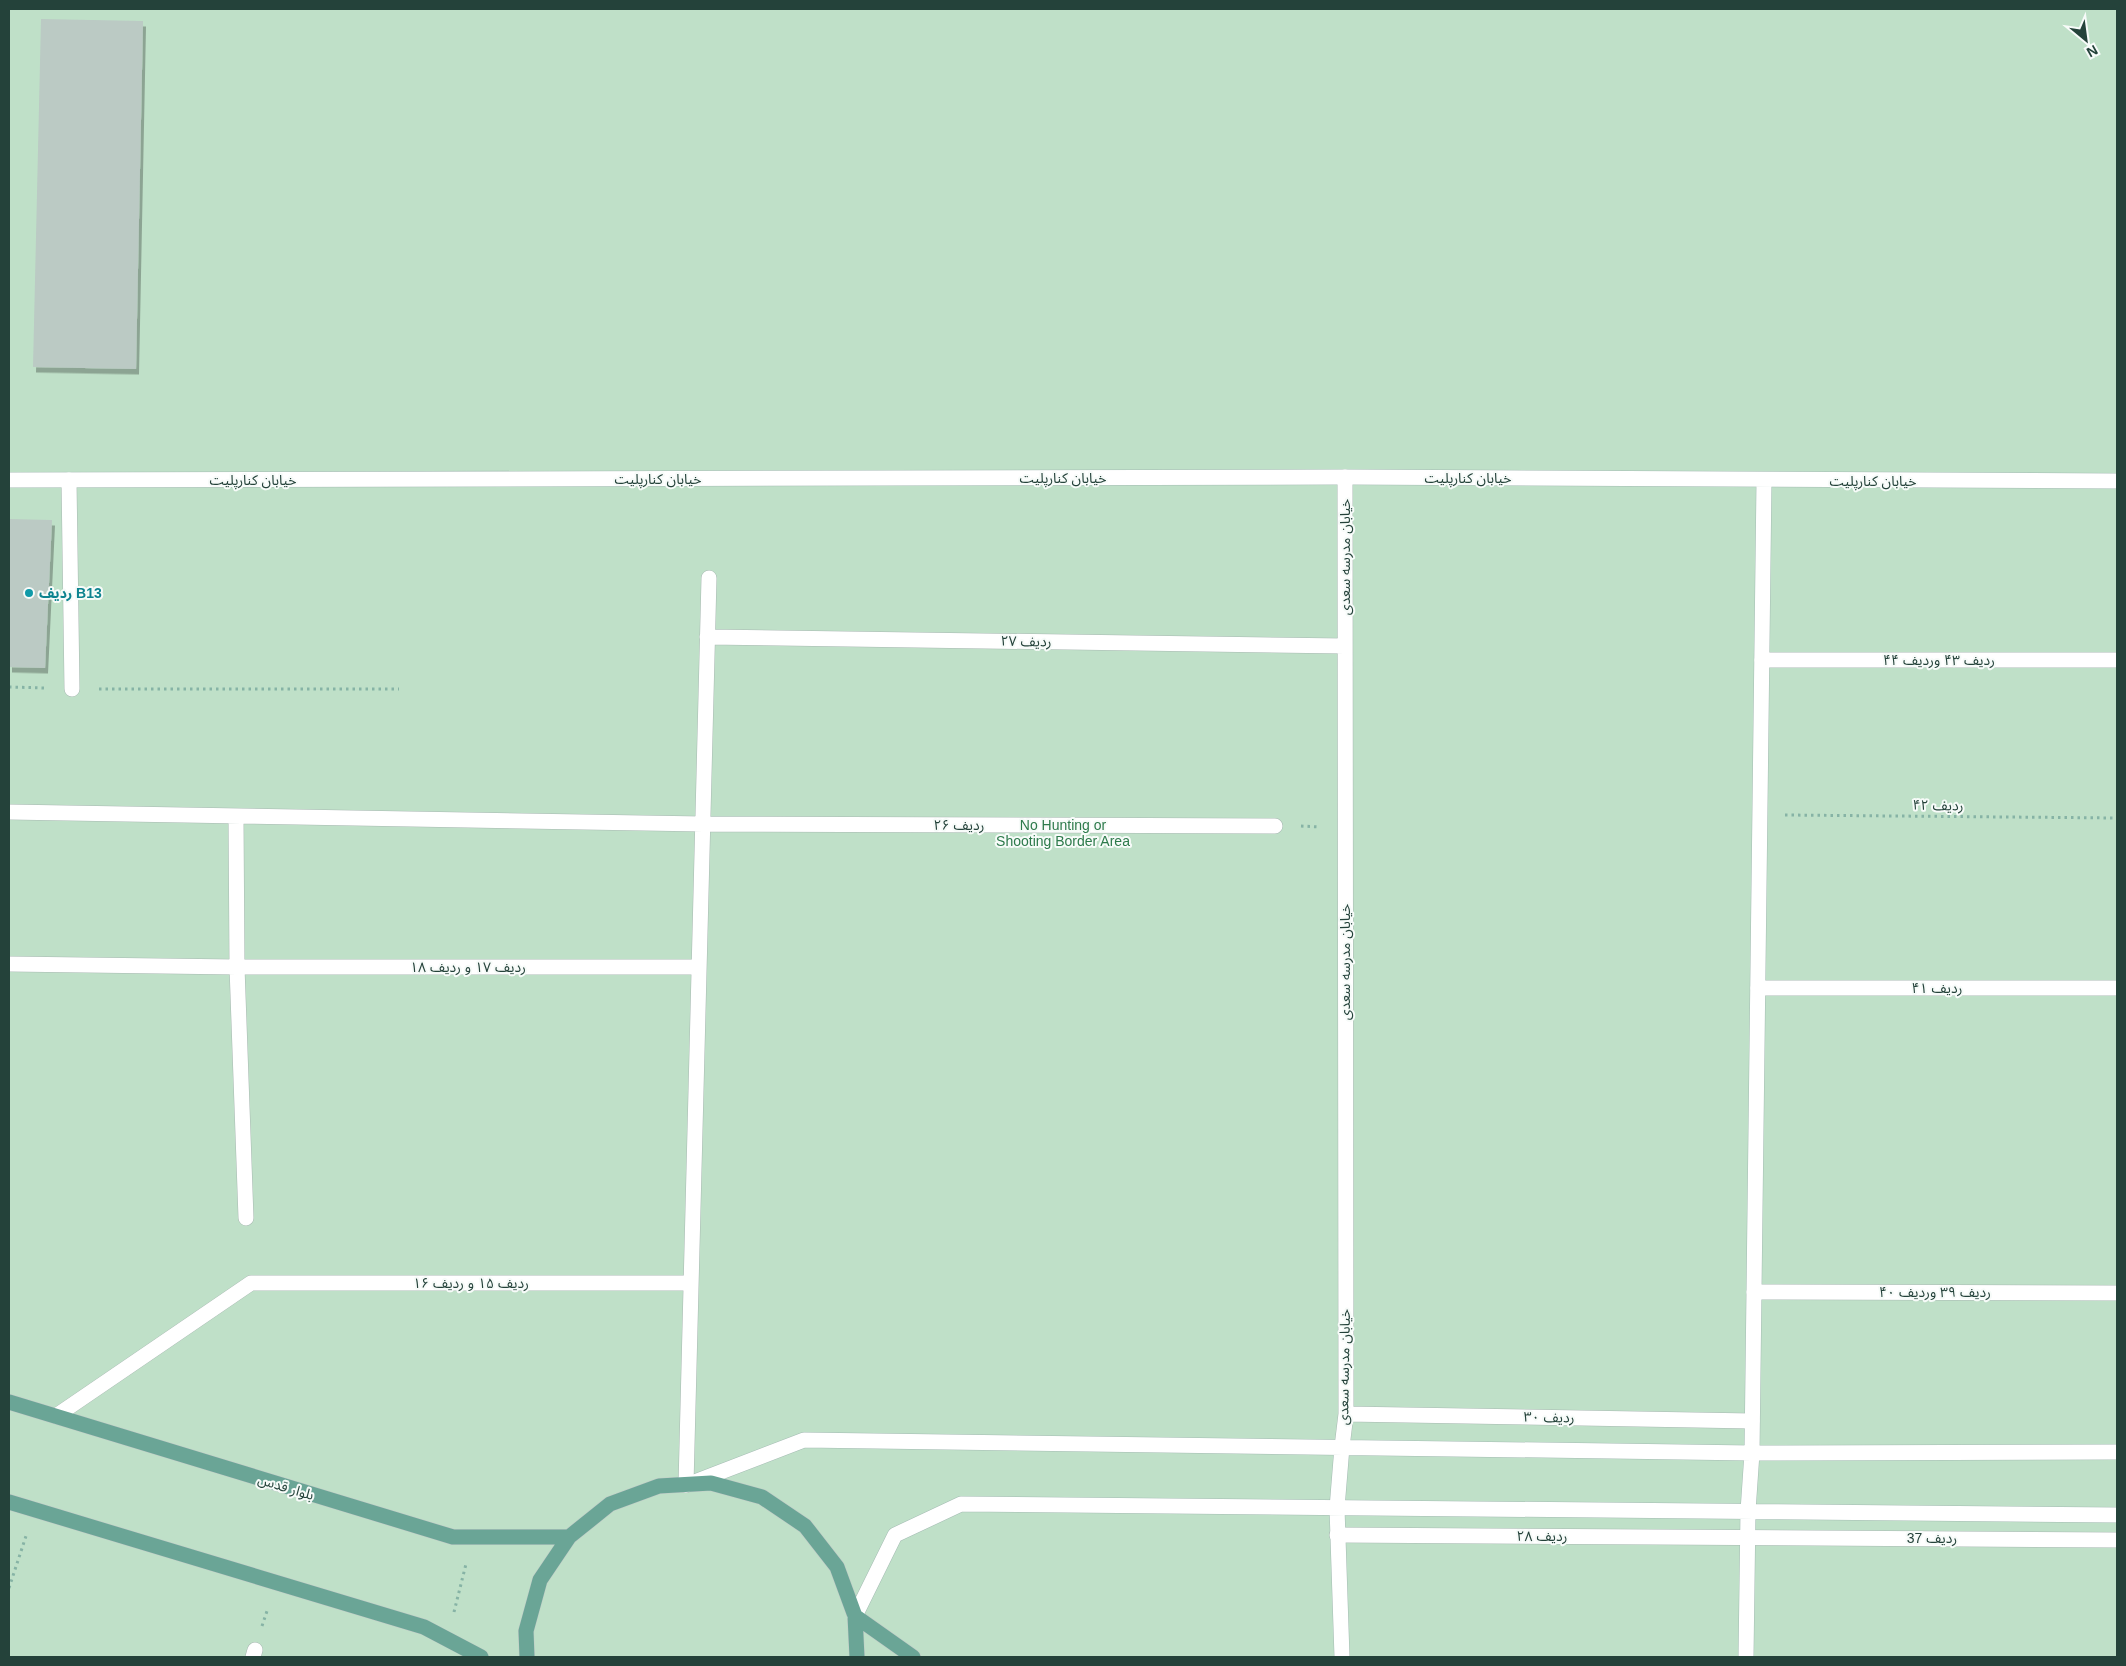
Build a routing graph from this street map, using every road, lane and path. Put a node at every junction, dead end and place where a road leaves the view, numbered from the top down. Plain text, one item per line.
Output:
1 (1345, 477) junction
2 (9, 480) edge
3 (70, 480) junction
4 (1764, 480) junction
5 (2117, 481) edge
6 (709, 578) dead end
7 (707, 637) junction
8 (1345, 646) junction
9 (1762, 660) junction
10 (2117, 660) edge
11 (9, 687) edge
12 (72, 689) junction
13 (399, 689) dead end
14 (9, 812) edge
15 (1759, 814) junction
16 (236, 816) junction
17 (2117, 818) edge
18 (703, 824) junction
19 (1275, 826) joint
20 (1345, 827) junction
21 (9, 964) edge
22 (237, 967) junction
23 (699, 968) junction
24 (1758, 988) junction
25 (2117, 988) edge
26 (246, 1218) dead end
27 (691, 1283) junction
28 (1754, 1292) junction
29 (2117, 1293) edge
30 (9, 1402) edge
31 (1346, 1414) junction
32 (56, 1416) junction
33 (1752, 1421) junction
34 (1342, 1447) junction
35 (2117, 1452) edge
36 (1752, 1453) junction
37 (686, 1485) junction
38 (9, 1502) edge
39 (1337, 1508) junction
40 (35, 1510) junction
41 (1748, 1511) junction
42 (2117, 1515) edge
43 (1337, 1535) junction
44 (472, 1537) junction
45 (569, 1537) junction
46 (1748, 1537) junction
47 (2117, 1540) edge
48 (276, 1582) junction
49 (9, 1588) edge
50 (855, 1616) junction
51 (448, 1639) junction
52 (254, 1654) edge
53 (481, 1657) edge
54 (527, 1657) edge
55 (857, 1657) edge
56 (913, 1657) edge
57 (1342, 1657) edge
58 (1746, 1657) edge

1 - 3 street, خیابان کنارپلیت
1 - 4 street, خیابان کنارپلیت
1 - 8 street, خیابان مدرسه سعدی
2 - 3 street, خیابان کنارپلیت
3 - 12 street
4 - 5 street, خیابان کنارپلیت
4 - 9 street
6 - 7 street
7 - 8 street, ردیف ۲۷
7 - 18 street
8 - 20 street, خیابان مدرسه سعدی
9 - 10 street, ردیف ۴۳ وردیف ۴۴
9 - 15 street
11 - 12 path
12 - 13 path
14 - 16 street, ردیف ۲۶
15 - 17 path, ردیف ۴۲
15 - 24 street
16 - 18 street, ردیف ۲۶
16 - 22 street
18 - 19 street, ردیف ۲۶
18 - 23 street
19 - 20 path
20 - 31 street, خیابان مدرسه سعدی
21 - 22 street, ردیف ۱۷ و ردیف ۱۸
22 - 23 street, ردیف ۱۷ و ردیف ۱۸
22 - 26 street
23 - 27 street
24 - 25 street, ردیف ۴۱
24 - 28 street
27 - 32 street, ردیف ۱۵ و ردیف ۱۶
27 - 37 street
28 - 29 street, ردیف ۳۹ وردیف ۴۰
28 - 33 street
30 - 32 main road, بلوار قدس
31 - 33 street, ردیف ۳۰
31 - 34 street, خیابان مدرسه سعدی
32 - 44 main road, بلوار قدس
33 - 36 street
34 - 36 street
34 - 37 street
34 - 39 street, خیابان مدرسه سعدی
35 - 36 street
36 - 41 street
37 - 45 main road
37 - 50 main road
38 - 40 main road
39 - 41 street
39 - 43 street, خیابان مدرسه سعدی
39 - 50 street
40 - 48 main road
40 - 49 path
41 - 42 street
41 - 46 street
43 - 46 street, ردیف ۲۸
43 - 57 street, خیابان مدرسه سعدی
44 - 45 main road, بلوار قدس
44 - 51 path
45 - 54 main road
46 - 47 street, ردیف 37
46 - 58 street
48 - 51 main road
48 - 52 path
50 - 55 main road
50 - 56 main road
51 - 53 main road

